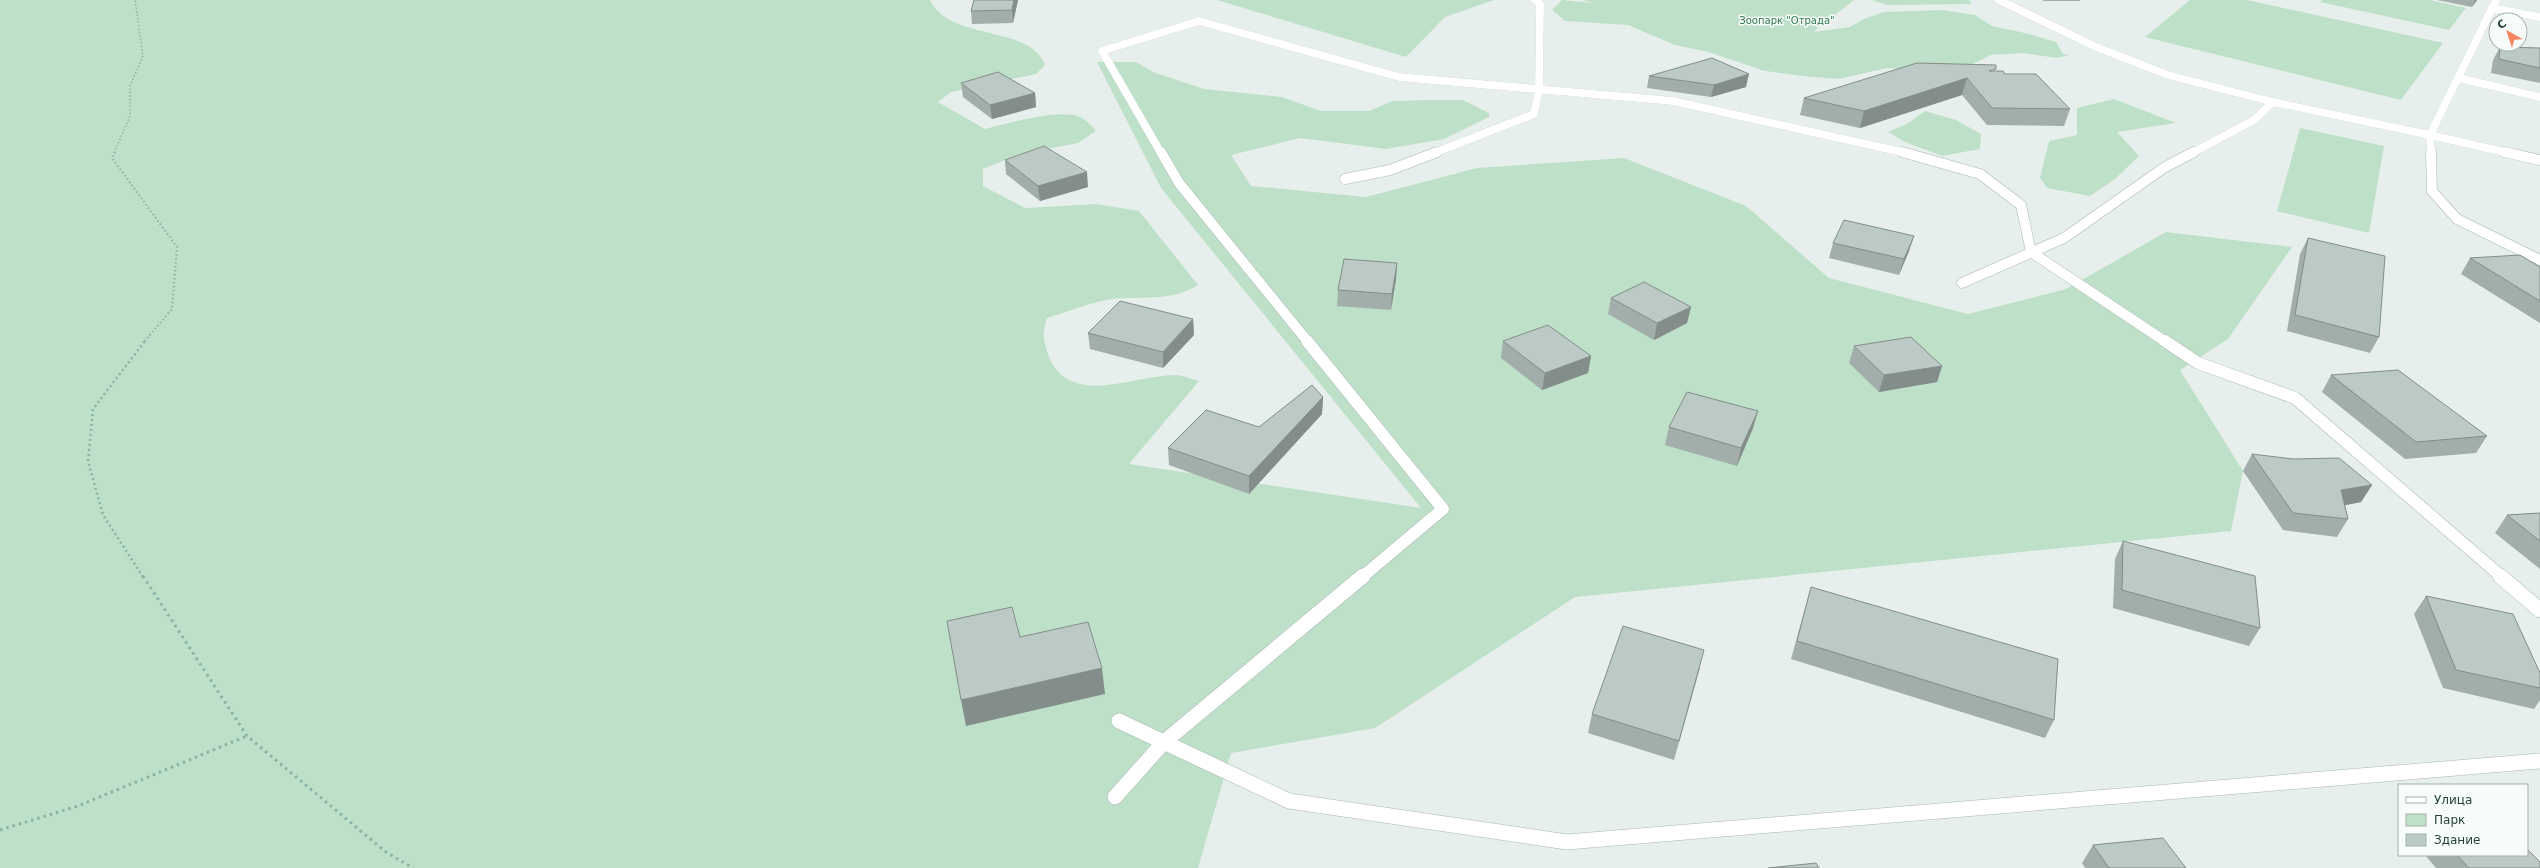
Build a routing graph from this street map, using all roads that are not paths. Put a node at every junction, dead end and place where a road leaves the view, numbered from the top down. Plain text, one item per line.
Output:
1 (1535, 0) edge
2 (1999, 0) edge
3 (2496, 0) edge
4 (2492, 8) junction
5 (2540, 17) edge
6 (2459, 78) junction
7 (1539, 91) junction
8 (2540, 97) edge
9 (2273, 102) junction
10 (2430, 135) junction
11 (2540, 160) edge
12 (1344, 179) dead end
13 (2031, 252) junction
14 (2540, 260) edge
15 (1962, 282) dead end
16 (2540, 610) edge
17 (1119, 721) dead end
18 (1164, 742) junction
19 (2540, 761) edge
20 (1115, 797) dead end

1 - 7 street
2 - 9 street
3 - 4 street
4 - 5 street
4 - 6 street
6 - 8 street
6 - 10 street
7 - 12 street
7 - 13 street
7 - 18 street
9 - 10 street
9 - 13 street
10 - 11 street
10 - 14 street
13 - 15 street
13 - 16 street
17 - 18 street
18 - 19 street
18 - 20 street

